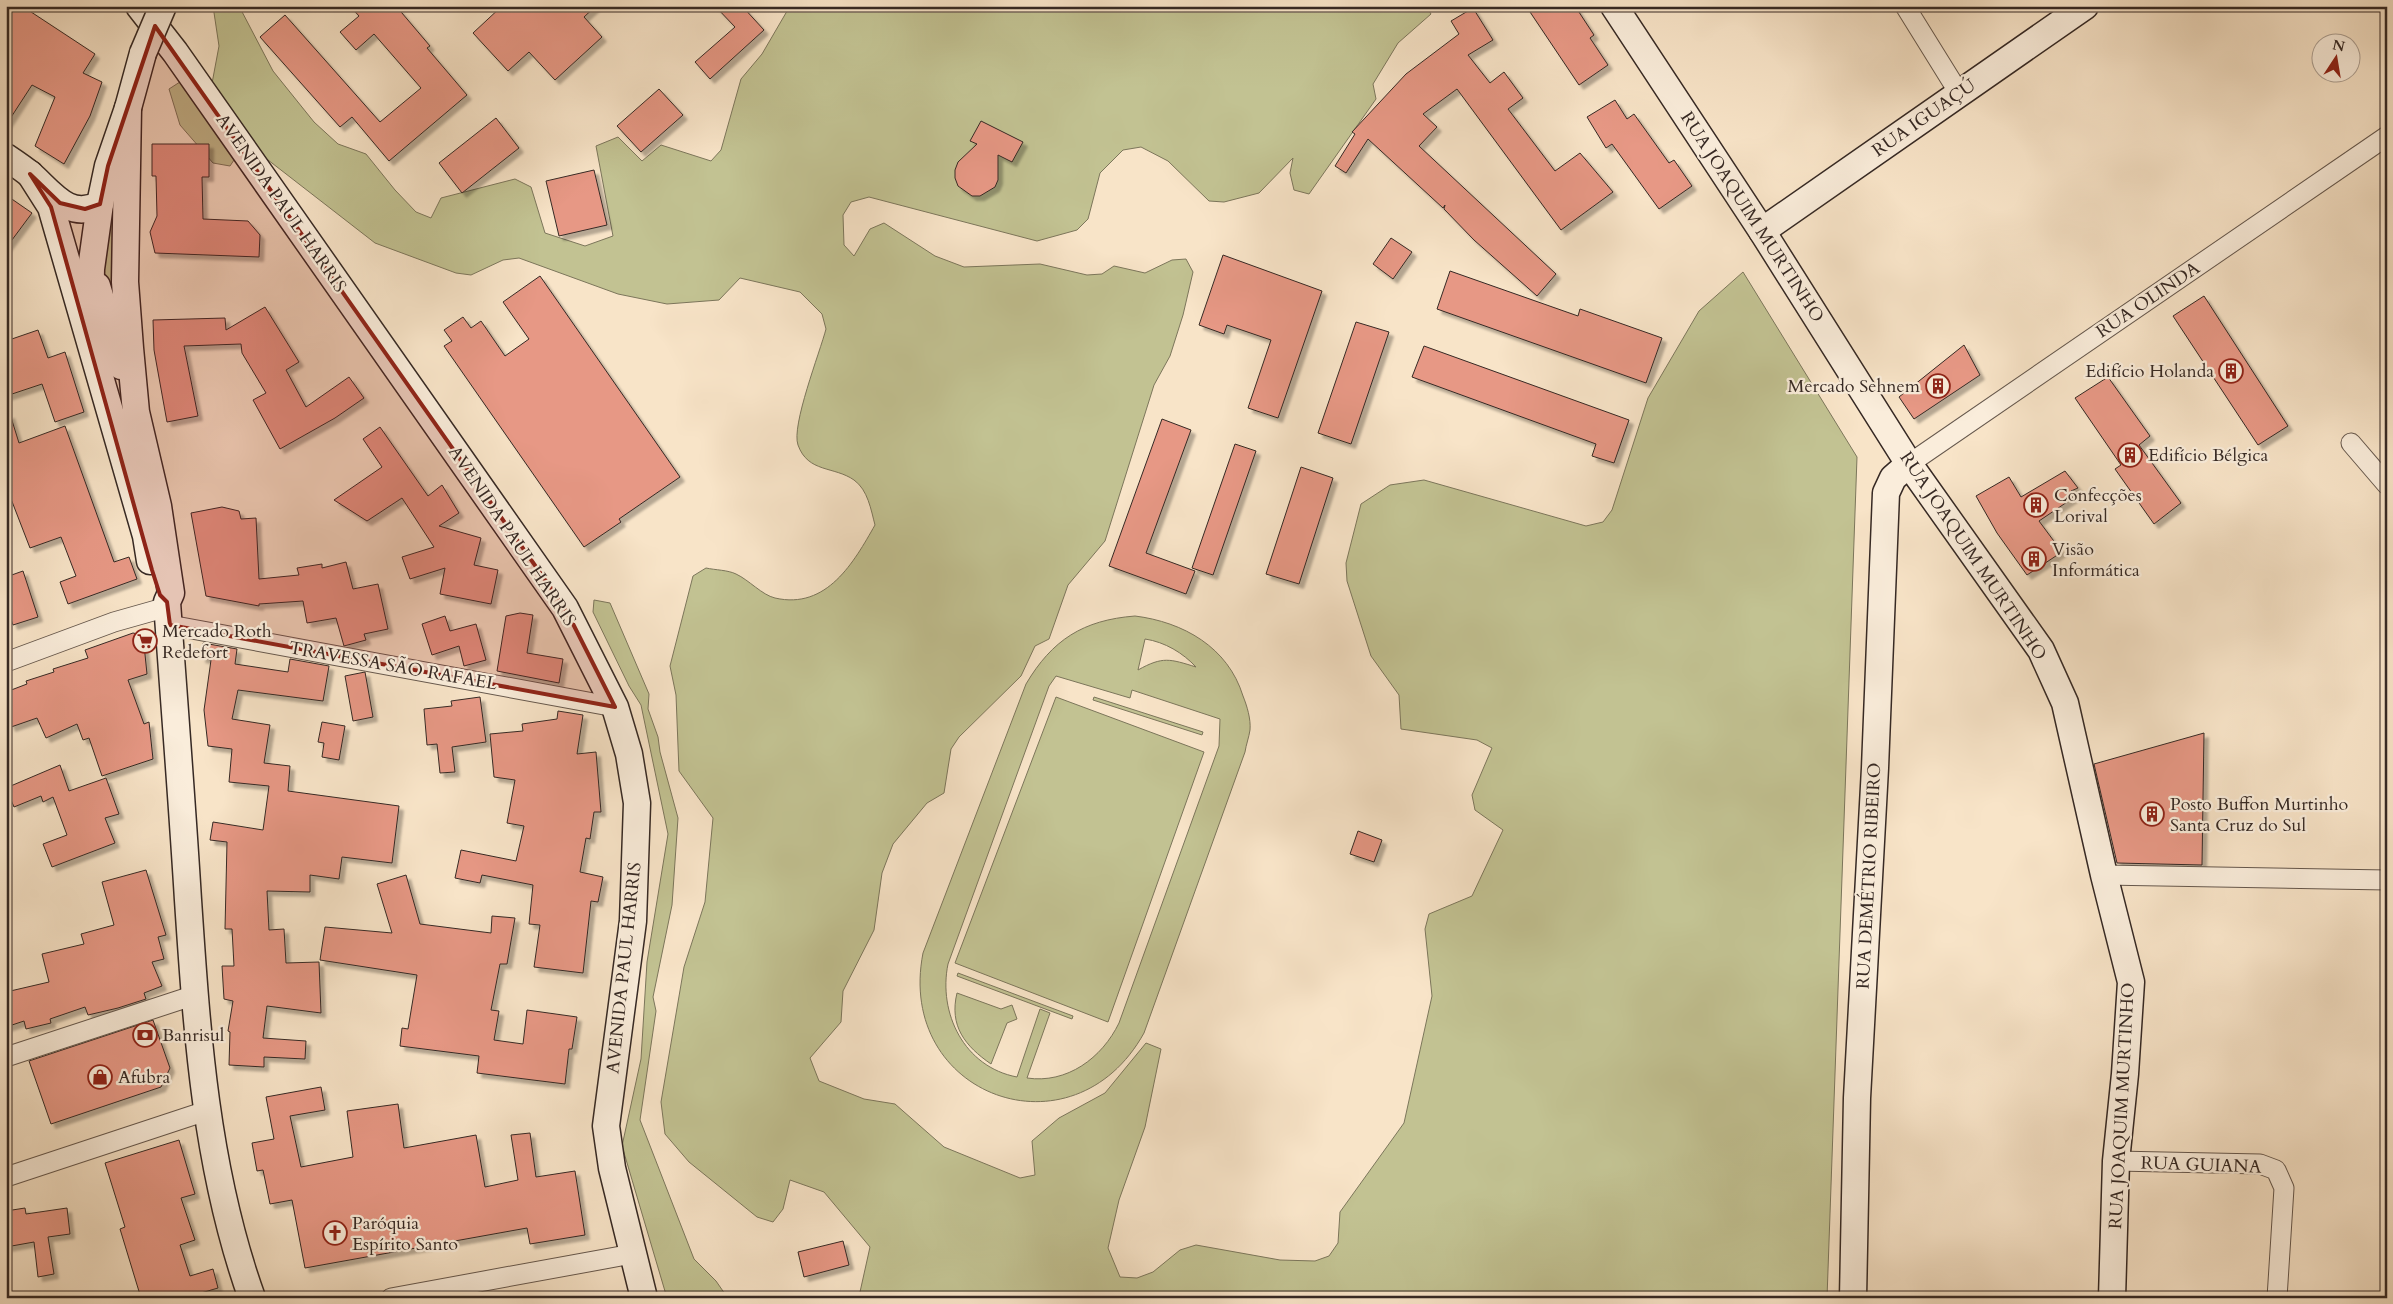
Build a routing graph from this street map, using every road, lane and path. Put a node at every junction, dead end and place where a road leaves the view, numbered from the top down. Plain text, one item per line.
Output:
1 (139, 6) edge
2 (163, 6) edge
3 (1614, 6) edge
4 (1905, 6) edge
5 (2085, 6) edge
6 (1959, 93) junction
7 (128, 108) junction
8 (2387, 136) edge
9 (6, 157) edge
10 (30, 174) junction
11 (60, 203) junction
12 (100, 204) junction
13 (1762, 231) junction
14 (92, 269) junction
15 (89, 336) junction
16 (136, 412) junction
17 (2351, 443) dead end
18 (136, 462) junction
19 (1909, 464) junction
20 (2387, 485) edge
21 (168, 611) junction
22 (6, 662) edge
23 (616, 707) junction
24 (2104, 875) junction
25 (2387, 880) edge
26 (194, 995) junction
27 (6, 1057) edge
28 (206, 1111) junction
29 (2116, 1161) junction
30 (6, 1177) edge
31 (632, 1254) junction
32 (252, 1298) edge
33 (391, 1298) edge
34 (644, 1298) edge
35 (1853, 1298) edge
36 (2112, 1298) edge
37 (2277, 1298) edge

1 - 23 main road, AVENIDA PAUL HARRIS
2 - 7 main road, bridge
3 - 13 main road, RUA JOAQUIM MURTINHO
4 - 6 street
5 - 6 main road, RUA IGUAÇÚ
6 - 13 main road, RUA IGUAÇÚ
7 - 12 main road
7 - 16 main road
8 - 19 street, RUA OLINDA
9 - 10 main road
10 - 11 main road
10 - 15 main road
11 - 12 main road
11 - 14 main road
12 - 14 main road
13 - 19 main road, RUA JOAQUIM MURTINHO
14 - 15 main road
14 - 16 main road
15 - 18 main road
16 - 18 main road
17 - 20 street
18 - 21 main road
19 - 24 main road, RUA JOAQUIM MURTINHO
19 - 35 main road, RUA DEMÉTRIO RIBEIRO
21 - 22 street
21 - 23 street, TRAVESSA SÃO RAFAEL
21 - 26 main road
23 - 31 main road, AVENIDA PAUL HARRIS
24 - 25 street
24 - 29 main road, RUA JOAQUIM MURTINHO
26 - 27 street
26 - 28 main road
28 - 30 street
28 - 32 main road
29 - 36 main road, RUA JOAQUIM MURTINHO
29 - 37 street, RUA GUIANA
31 - 33 street
31 - 34 main road, AVENIDA PAUL HARRIS

